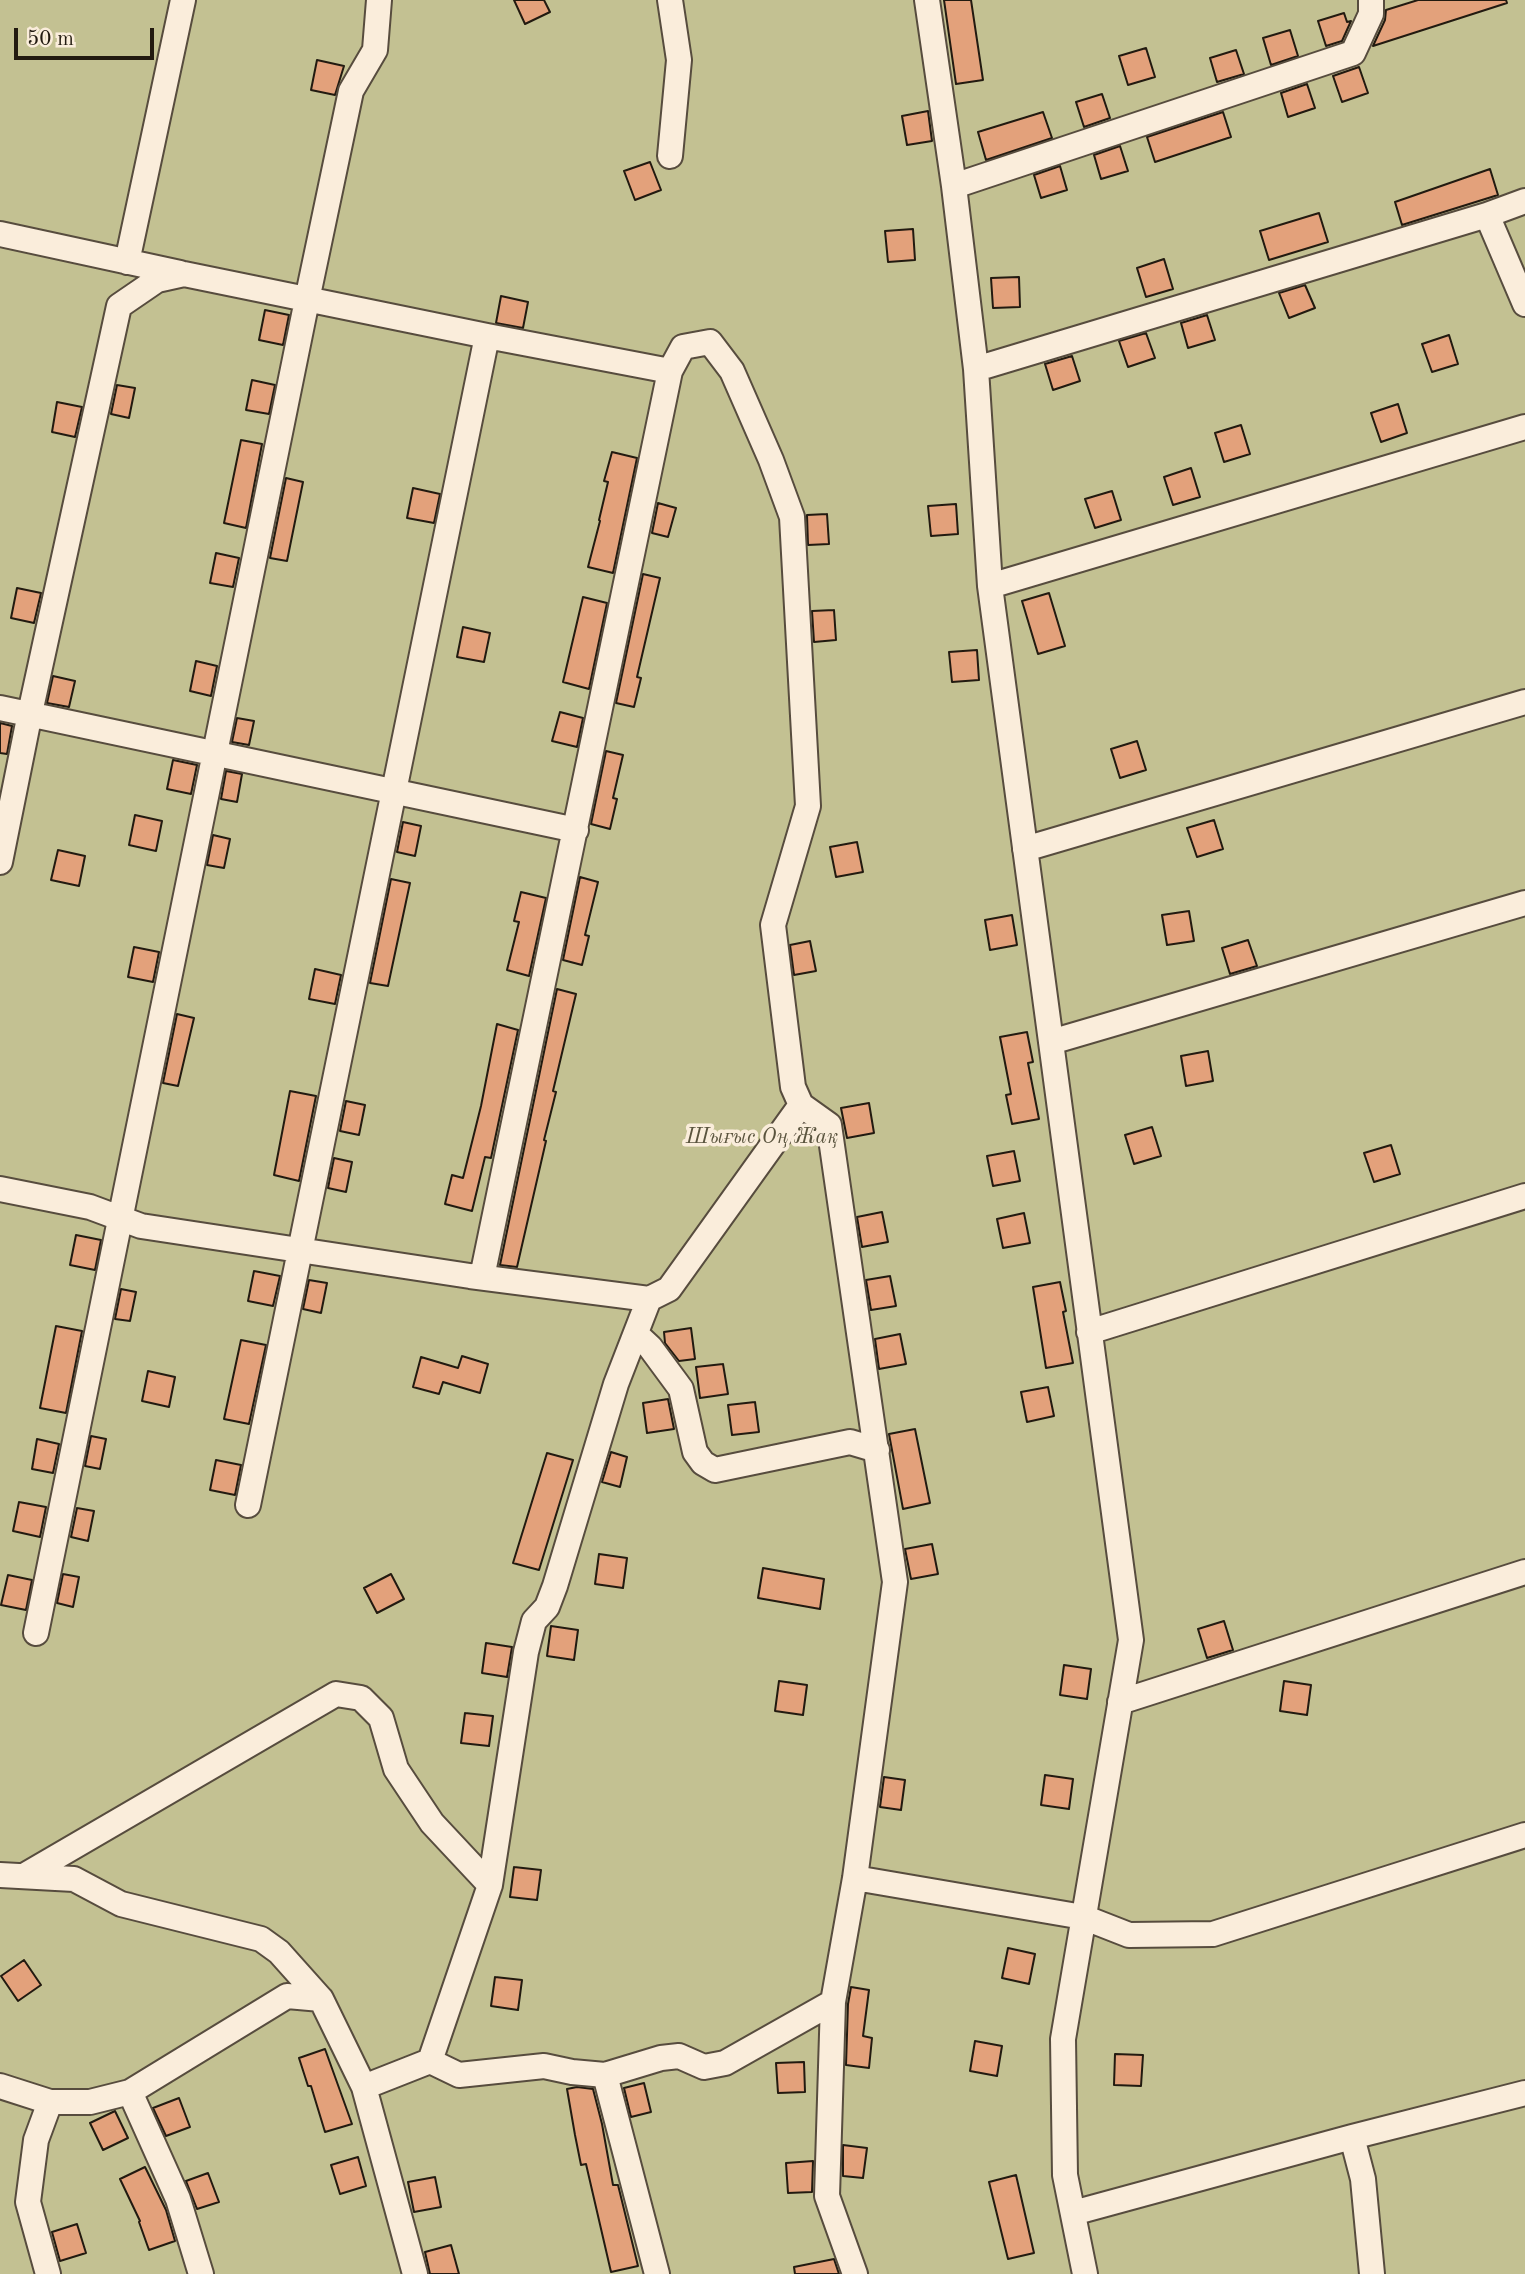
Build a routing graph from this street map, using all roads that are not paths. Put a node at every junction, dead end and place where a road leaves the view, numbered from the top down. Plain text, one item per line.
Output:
1 (183, 0) edge
2 (379, 0) edge
3 (670, 0) edge
4 (927, 0) edge
5 (1371, 0) edge
6 (670, 156) dead end
7 (954, 186) junction
8 (1525, 201) edge
9 (1487, 215) junction
10 (0, 234) edge
11 (127, 262) junction
12 (184, 274) junction
13 (307, 300) junction
14 (1525, 304) edge
15 (487, 337) junction
16 (976, 369) junction
17 (670, 371) junction
18 (1525, 427) edge
19 (990, 586) junction
20 (1525, 702) edge
21 (0, 708) edge
22 (30, 713) junction
23 (214, 754) junction
24 (396, 793) junction
25 (576, 830) junction
26 (1025, 849) junction
27 (0, 862) edge
28 (1525, 903) edge
29 (1051, 1042) junction
30 (801, 1105) junction
31 (0, 1189) edge
32 (1525, 1196) edge
33 (120, 1218) junction
34 (302, 1249) junction
35 (482, 1277) junction
36 (649, 1299) junction
37 (1089, 1332) junction
38 (636, 1334) junction
39 (877, 1450) junction
40 (248, 1505) dead end
41 (1525, 1572) edge
42 (36, 1633) dead end
43 (1120, 1702) junction
44 (1525, 1835) edge
45 (27, 1874) junction
46 (0, 1875) edge
47 (855, 1878) junction
48 (490, 1885) junction
49 (1083, 1917) junction
50 (321, 1999) junction
51 (832, 2002) junction
52 (430, 2061) junction
53 (605, 2075) junction
54 (0, 2086) edge
55 (364, 2087) junction
56 (130, 2092) junction
57 (1525, 2093) edge
58 (50, 2102) junction
59 (1352, 2137) junction
60 (1073, 2213) junction
61 (48, 2274) edge
62 (201, 2274) edge
63 (415, 2274) edge
64 (657, 2274) edge
65 (855, 2274) edge
66 (1085, 2274) edge
67 (1372, 2274) edge

1 - 11 street
2 - 13 street
3 - 6 street
4 - 7 street
5 - 7 street
7 - 16 street
8 - 9 street
9 - 14 street
9 - 16 street
10 - 11 street
11 - 12 street
12 - 13 street
12 - 22 street
13 - 15 street
13 - 23 street
15 - 17 street
15 - 24 street
16 - 19 street
17 - 25 street
17 - 30 street
18 - 19 street
19 - 26 street
20 - 26 street
21 - 22 street
22 - 23 street
22 - 27 street
23 - 24 street
23 - 33 street
24 - 25 street
24 - 34 street
25 - 35 street
26 - 29 street
28 - 29 street
29 - 37 street
30 - 36 street
30 - 39 street
31 - 33 street
32 - 37 street
33 - 34 street
33 - 42 street
34 - 35 street
34 - 40 street
35 - 36 street
36 - 38 street
37 - 43 street
38 - 39 street
38 - 48 street
39 - 47 street
41 - 43 street
43 - 49 street
44 - 49 street
45 - 46 street
45 - 48 street
45 - 50 street
47 - 49 street
47 - 51 street
48 - 52 street
49 - 60 street
50 - 55 street
50 - 56 street
51 - 53 street
51 - 65 street
52 - 53 street
52 - 55 street
53 - 64 street
54 - 58 street
55 - 63 street
56 - 58 street
56 - 62 street
57 - 59 street
58 - 61 street
59 - 60 street
59 - 67 street
60 - 66 street

